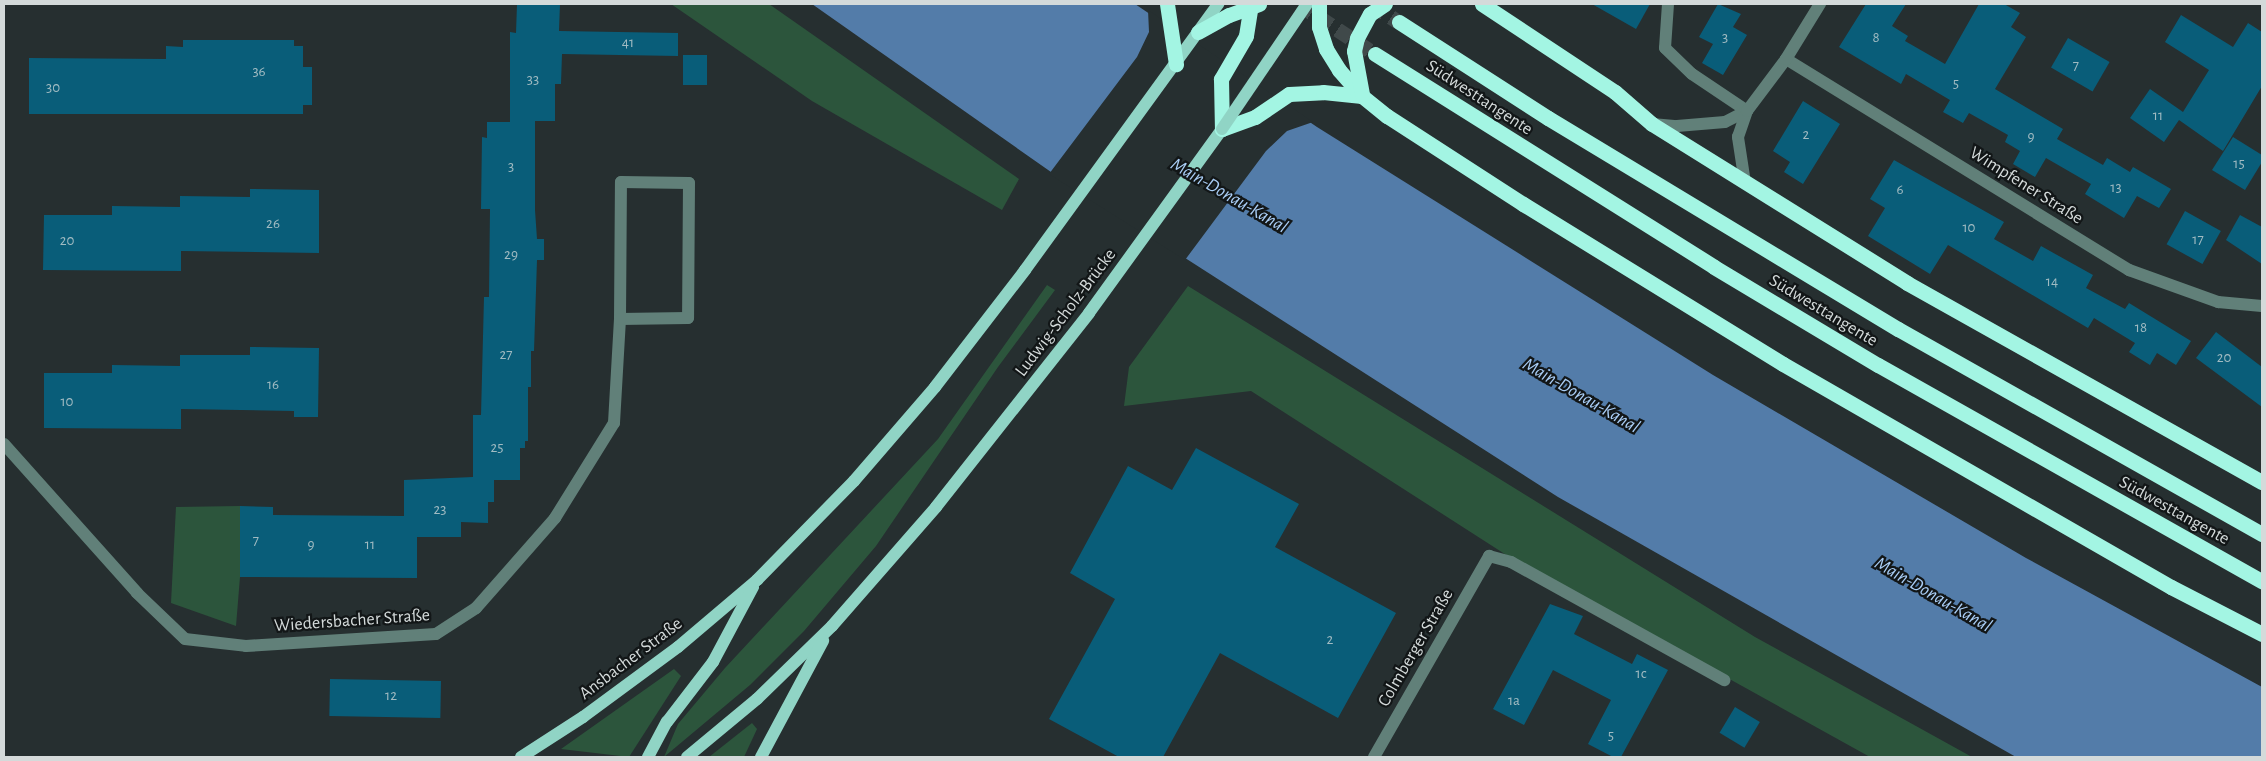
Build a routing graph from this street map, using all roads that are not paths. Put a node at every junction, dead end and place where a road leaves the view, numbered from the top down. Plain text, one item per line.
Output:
1 (1167, 4) edge
2 (1218, 4) edge
3 (1307, 4) edge
4 (1319, 4) edge
5 (1385, 4) edge
6 (1470, 4) edge
7 (1668, 4) edge
8 (1820, 4) edge
9 (1254, 5) edge
10 (1486, 6) edge
11 (1399, 22) tunnel mouth
12 (1198, 32) junction
13 (1375, 54) tunnel mouth
14 (1786, 59) junction
15 (1176, 64) junction
16 (1362, 96) junction
17 (1747, 111) junction
18 (1652, 124) junction
19 (1222, 129) junction
20 (1745, 183) junction
21 (2262, 306) edge
22 (620, 319) junction
23 (4, 444) edge
24 (2262, 482) edge
25 (2262, 534) edge
26 (757, 580) junction
27 (2262, 581) edge
28 (832, 626) junction
29 (2262, 634) edge
30 (1724, 680) dead end
31 (521, 757) edge
32 (648, 757) edge
33 (687, 757) edge
34 (761, 757) edge
35 (1374, 757) edge

1 - 15 highway
2 - 12 main road
3 - 19 main road, Ludwig-Scholz-Brücke, bridge
4 - 16 highway, bridge
5 - 16 highway, bridge
6 - 10 highway
7 - 17 street
8 - 14 street
9 - 12 highway
9 - 19 highway
10 - 18 highway
11 - 25 highway, Südwesttangente
12 - 15 main road
13 - 27 highway, Südwesttangente
14 - 17 street
14 - 21 street, Wimpfener Straße
15 - 26 main road
16 - 19 highway
16 - 29 highway
17 - 18 street
17 - 20 street
18 - 20 highway
19 - 28 main road, Ludwig-Scholz-Brücke
20 - 24 highway
22 - 22 street, Wiedersbacher Straße
22 - 23 street, Wiedersbacher Straße
26 - 31 main road, Ansbacher Straße
26 - 32 main road
28 - 33 main road
28 - 34 main road
30 - 35 street, Colmberger Straße

